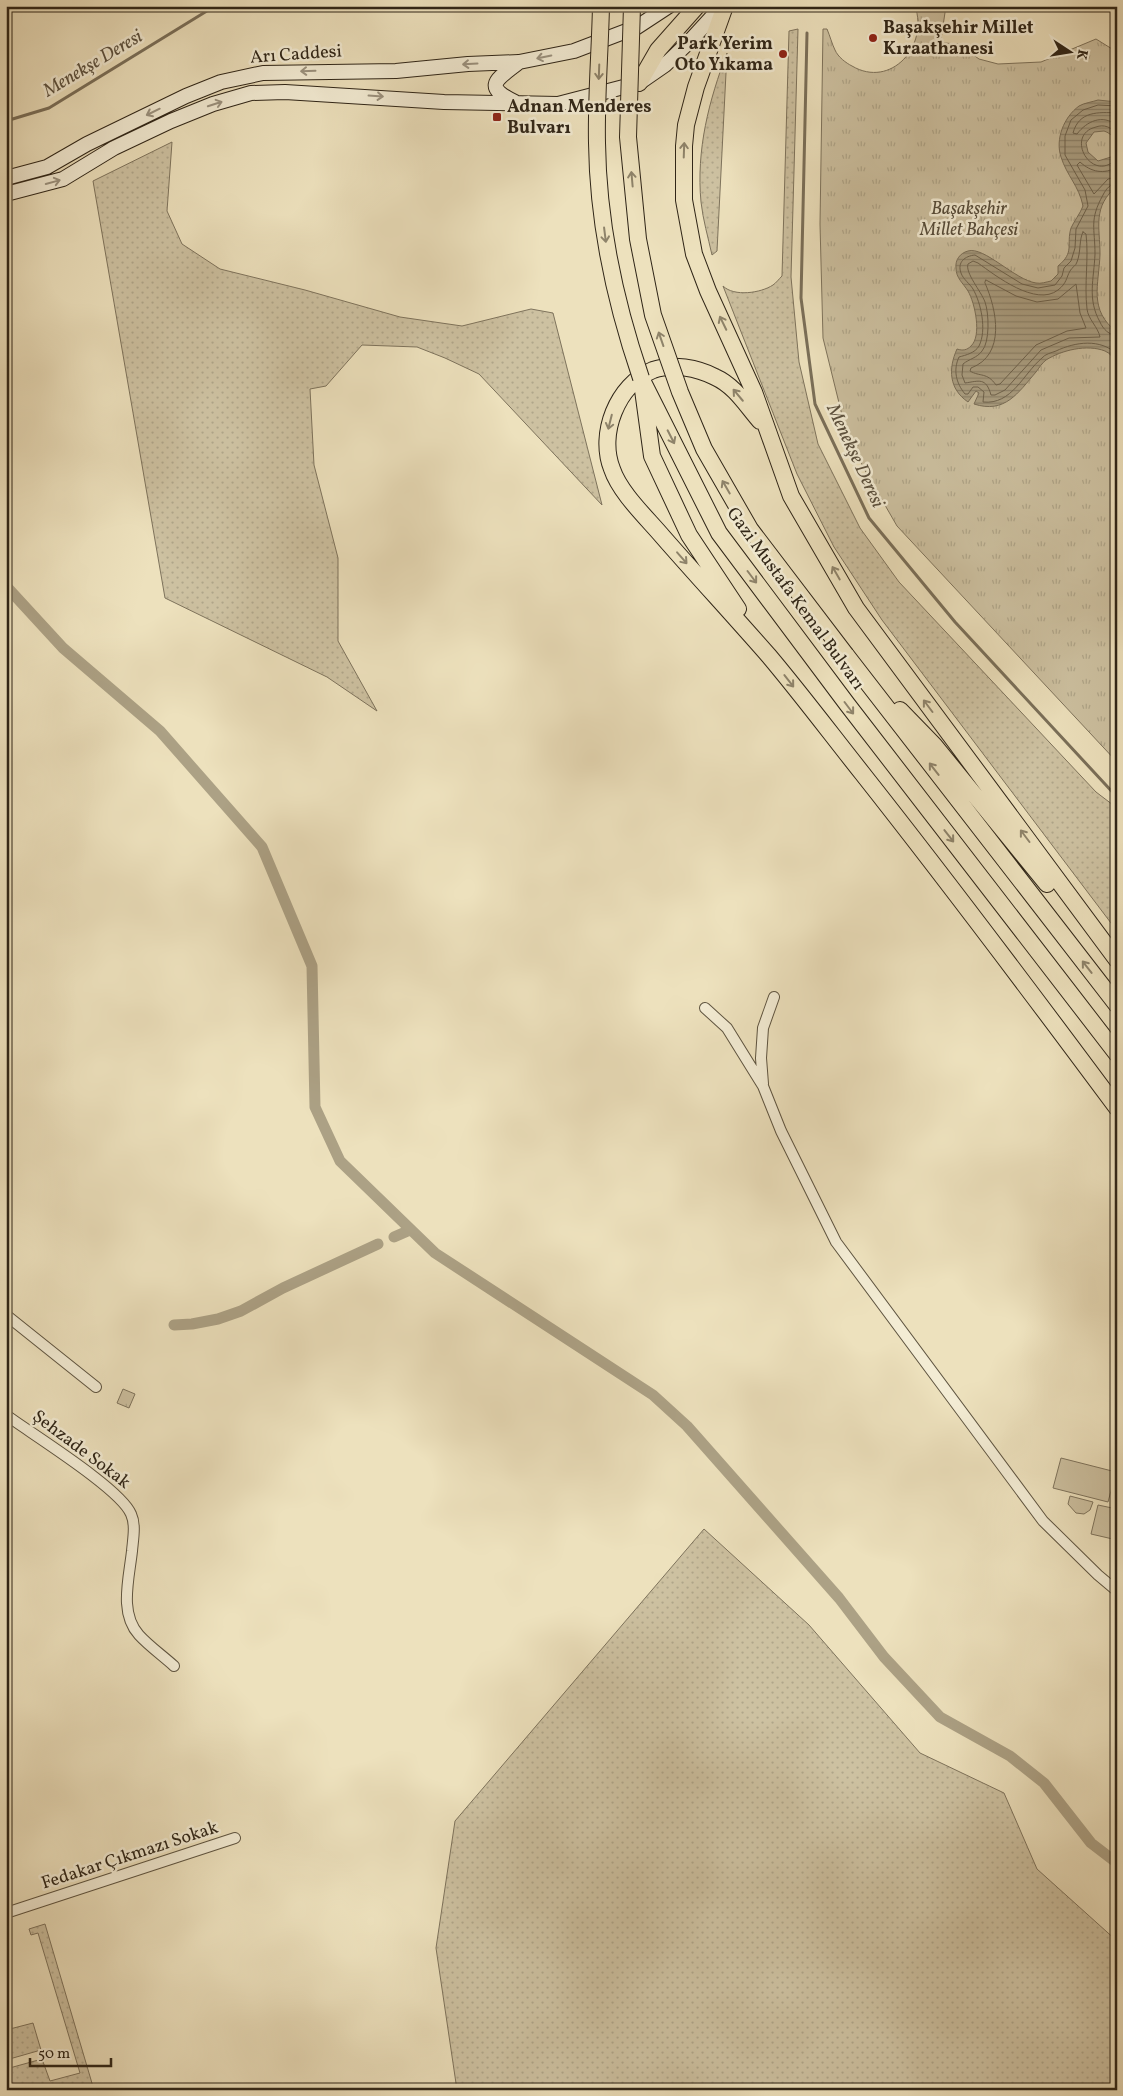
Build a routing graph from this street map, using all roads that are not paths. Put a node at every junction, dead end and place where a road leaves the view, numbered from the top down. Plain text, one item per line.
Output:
1 (601, 6) edge
2 (632, 6) edge
3 (669, 6) edge
4 (697, 6) edge
5 (724, 6) edge
6 (519, 62) junction
7 (639, 83) junction
8 (518, 104) junction
9 (6, 178) edge
10 (6, 194) edge
11 (641, 378) junction
12 (769, 433) junction
13 (846, 655) junction
14 (770, 658) junction
15 (1117, 960) edge
16 (1117, 968) edge
17 (774, 998) dead end
18 (1117, 1006) edge
19 (705, 1008) dead end
20 (1059, 1029) junction
21 (1117, 1054) edge
22 (763, 1086) junction
23 (1117, 1093) edge
24 (1117, 1108) edge
25 (6, 1315) edge
26 (96, 1387) dead end
27 (6, 1415) edge
28 (1117, 1591) edge
29 (174, 1666) dead end
30 (235, 1838) dead end
31 (6, 1913) edge

1 -> 11 highway, Gazi Mustafa Kemal Bulvarı, bridge
13 -> 2 highway, Gazi Mustafa Kemal Bulvarı, bridge
3 -> 6 main road
4 - 7 highway
5 - 7 main road
12 -> 5 highway
6 - 8 main road
6 -> 9 main road, Arı Caddesi
7 - 8 main road
10 -> 8 main road, Arı Caddesi
12 -> 11 highway
11 - 14 highway
11 -> 14 highway
11 -> 21 highway, Gazi Mustafa Kemal Bulvarı
15 -> 12 highway
13 - 16 highway
18 -> 13 highway, Gazi Mustafa Kemal Bulvarı
14 -> 20 highway
17 - 22 street
19 - 22 street
20 - 23 highway
20 - 24 highway
22 - 28 street
25 - 26 street
27 - 29 street, Şehzade Sokak
30 - 31 street, Fedakar Çıkmazı Sokak

